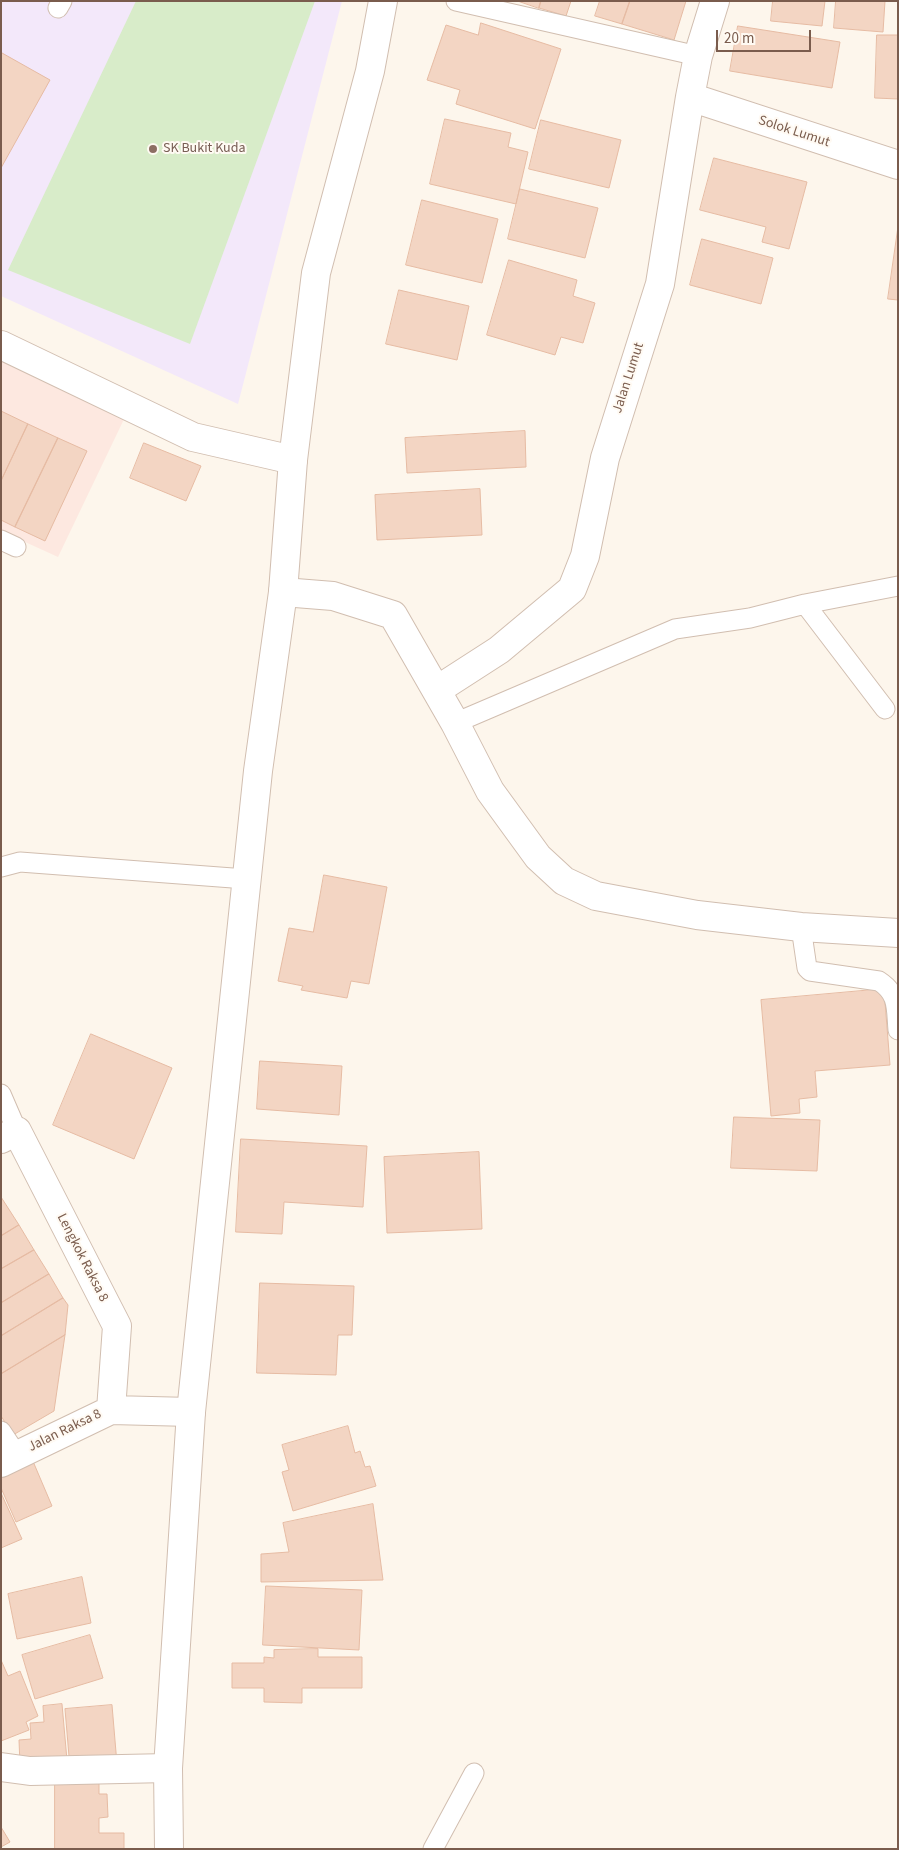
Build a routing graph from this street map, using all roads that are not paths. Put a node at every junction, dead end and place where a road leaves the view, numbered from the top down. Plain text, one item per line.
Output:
1 (383, 1) edge
2 (456, 1) edge
3 (715, 1) edge
4 (698, 56) junction
5 (690, 97) junction
6 (898, 165) edge
7 (1, 345) edge
8 (293, 460) junction
9 (898, 586) edge
10 (284, 592) junction
11 (805, 604) junction
12 (437, 690) junction
13 (885, 710) dead end
14 (455, 723) junction
15 (1, 867) edge
16 (246, 879) junction
17 (801, 928) junction
18 (898, 932) edge
19 (898, 1030) edge
20 (1, 1094) edge
21 (9, 1135) edge
22 (110, 1410) junction
23 (191, 1412) junction
24 (1, 1431) edge
25 (9, 1459) edge
26 (1, 1767) edge
27 (168, 1768) junction
28 (474, 1773) dead end
29 (169, 1849) edge
30 (433, 1849) edge

1 - 8 street
2 - 4 lane
3 - 4 street, Jalan Lumut
4 - 5 street, Jalan Lumut
5 - 6 street, Solok Lumut
5 - 12 street, Jalan Lumut
7 - 8 street
8 - 10 street
9 - 11 lane
10 - 12 street
10 - 16 street
11 - 13 lane
11 - 14 lane
12 - 14 street
14 - 17 street
15 - 16 lane
16 - 23 street
17 - 18 street
17 - 19 lane
20 - 21 lane
21 - 22 street, Lengkok Raksa 8
22 - 23 street, Jalan Raksa 8
22 - 25 street, Jalan Raksa 8
23 - 27 street
24 - 25 lane
26 - 27 street
27 - 29 street
28 - 30 lane

